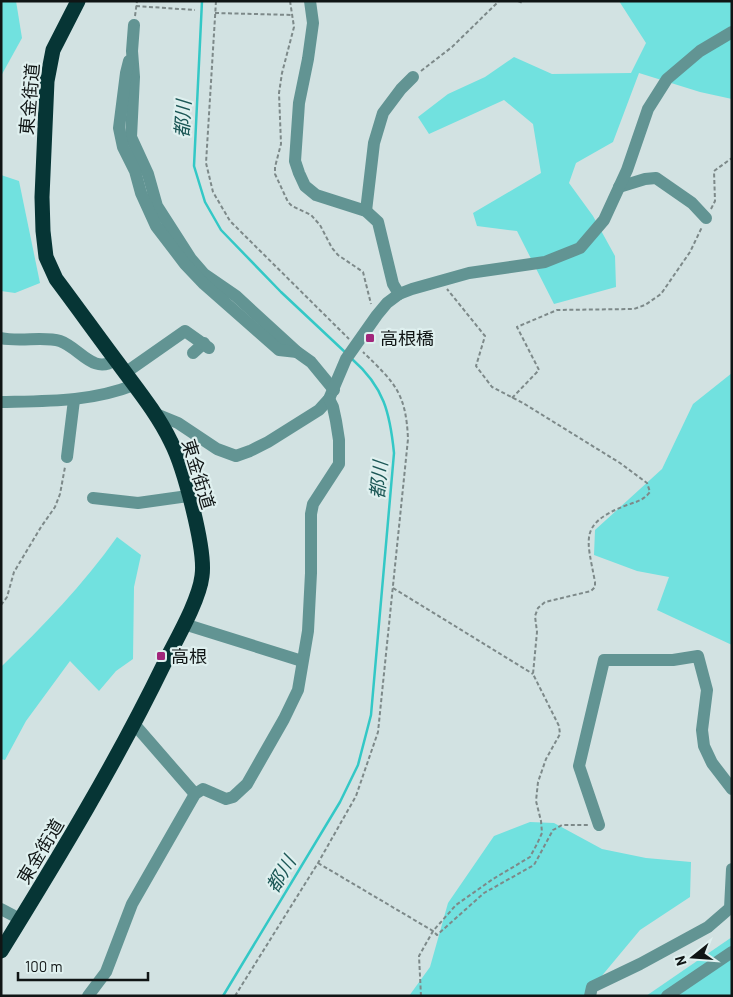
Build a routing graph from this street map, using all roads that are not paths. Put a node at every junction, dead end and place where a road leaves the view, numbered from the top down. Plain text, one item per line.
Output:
1 (78, 1) edge
2 (310, 1) edge
3 (134, 25) road end
4 (732, 32) edge
5 (413, 77) road end
6 (619, 188) junction
7 (366, 211) junction
8 (706, 218) road end
9 (399, 294) junction
10 (1, 338) edge
11 (192, 353) dead end
12 (115, 360) junction
13 (125, 373) junction
14 (134, 385) junction
15 (332, 394) junction
16 (74, 400) junction
17 (1, 402) edge
18 (156, 414) junction
19 (67, 457) road end
20 (188, 496) junction
21 (93, 498) dead end
22 (184, 624) junction
23 (302, 661) junction
24 (135, 725) junction
25 (732, 788) edge
26 (195, 794) junction
27 (599, 825) road end
28 (732, 868) edge
29 (1, 909) edge
30 (20, 919) junction
31 (1, 951) edge
32 (732, 952) edge
33 (88, 996) edge
34 (590, 996) edge
35 (667, 996) edge

1 - 12 highway, 東金街道
2 - 7 street
3 - 15 street
4 - 6 street
5 - 7 street
6 - 8 street
6 - 9 street
7 - 9 street
9 - 15 street
10 - 12 street
11 - 13 street
12 - 13 highway, 東金街道
13 - 14 highway, 東金街道
14 - 16 street
14 - 18 highway, 東金街道
15 - 18 street
15 - 23 street
16 - 17 street
16 - 19 street
18 - 20 highway, 東金街道
20 - 21 street
20 - 22 highway, 東金街道
22 - 23 street
22 - 24 highway, 東金街道
23 - 26 street
24 - 26 street
24 - 30 highway, 東金街道
25 - 27 street
26 - 33 street
28 - 34 street
29 - 30 street
30 - 31 highway, 東金街道
32 - 35 street

